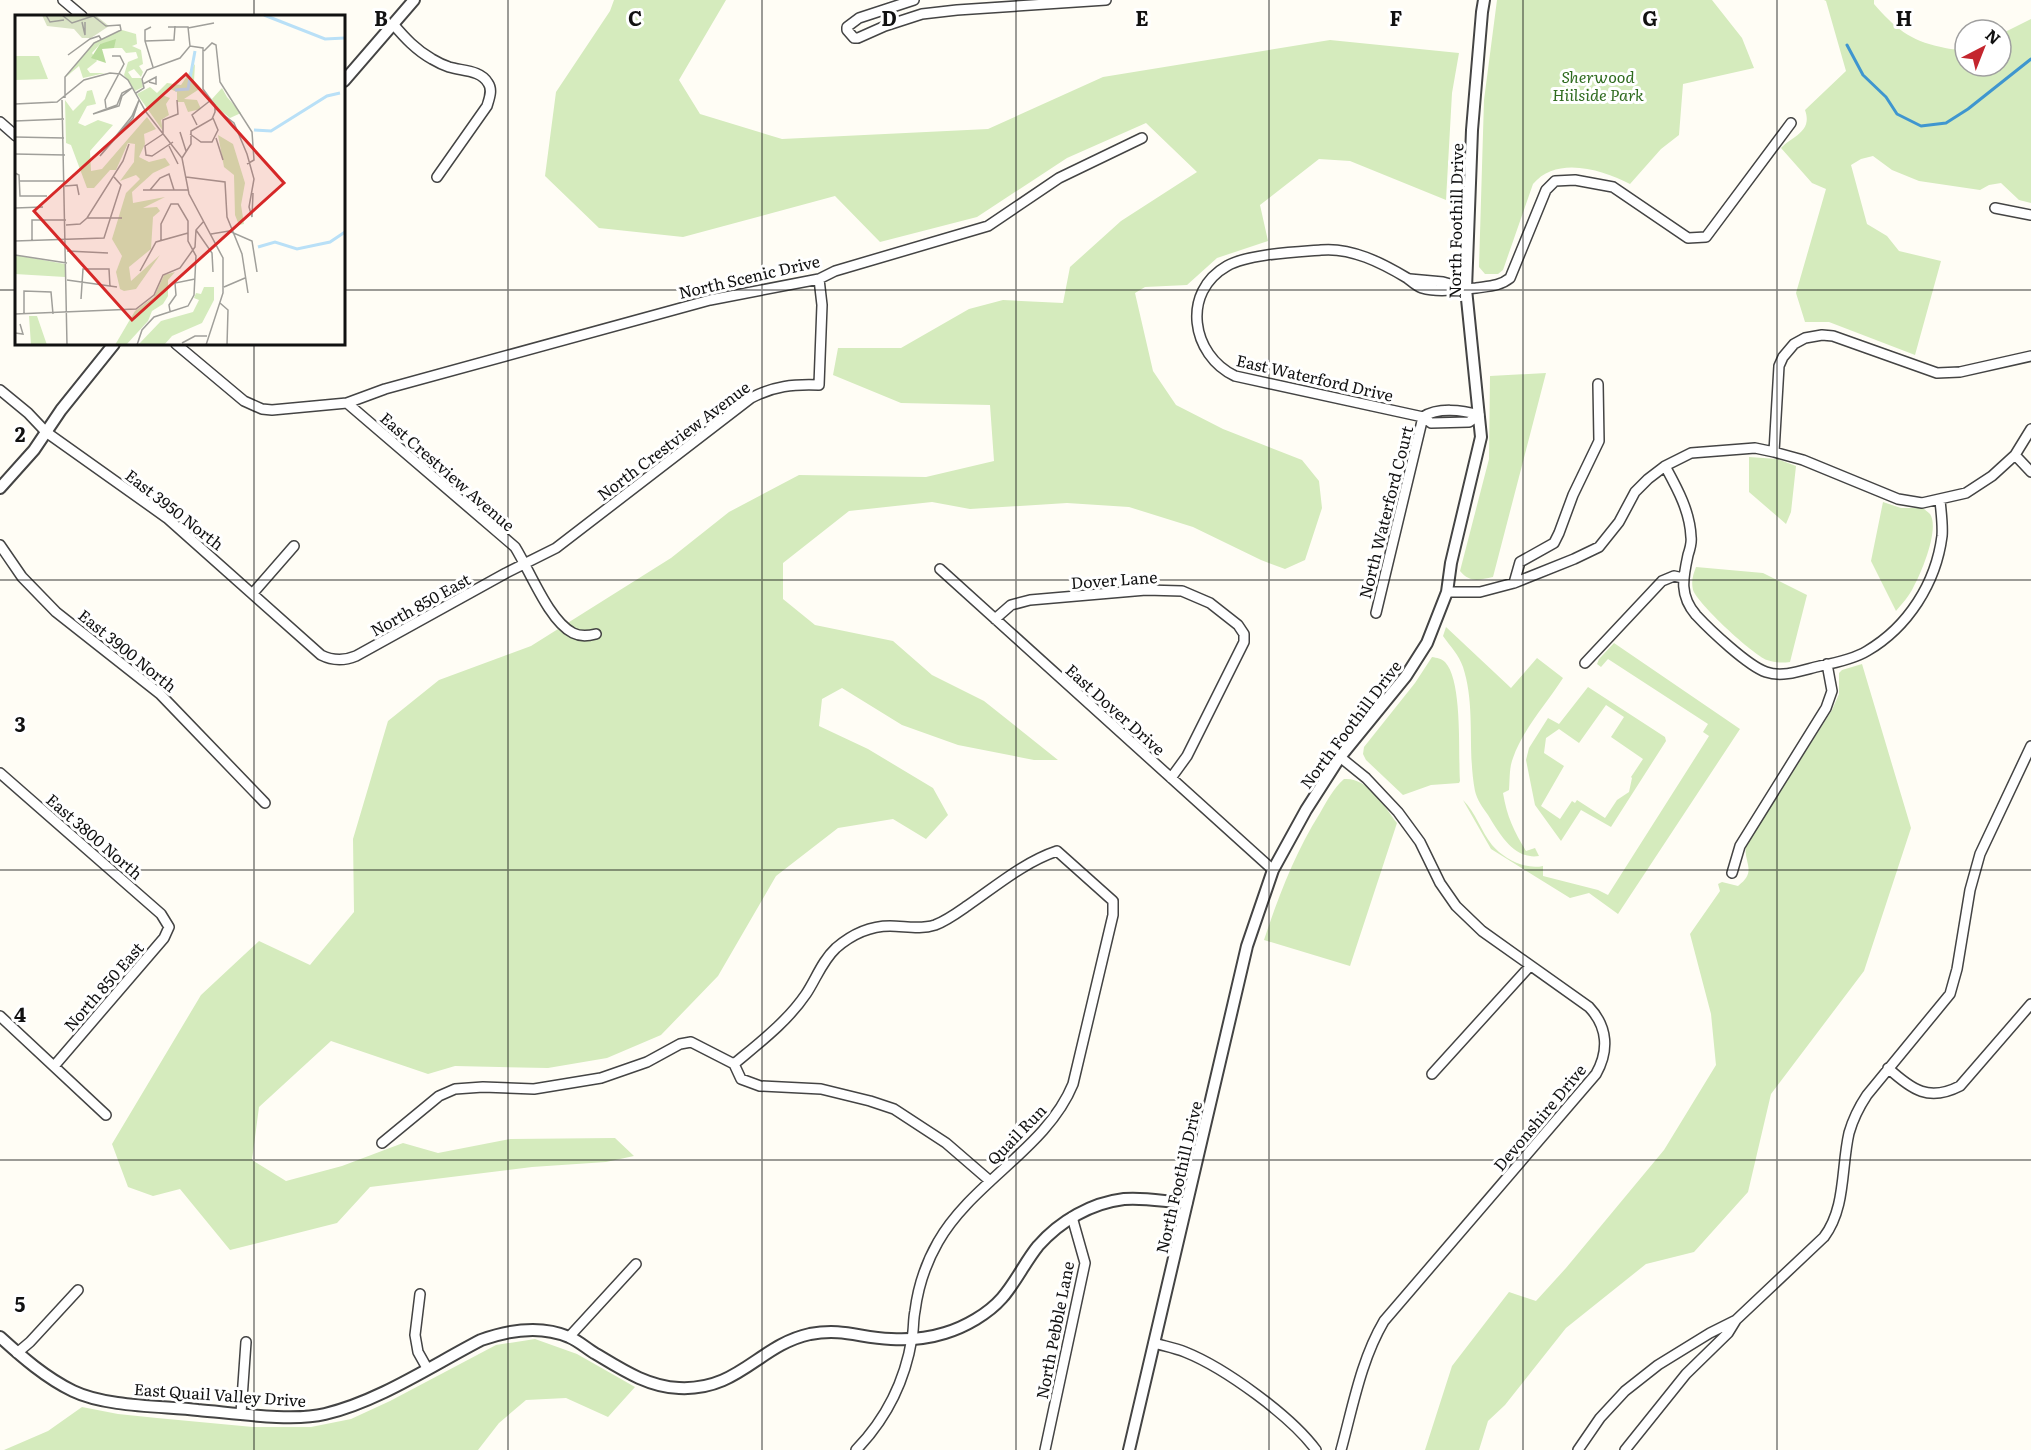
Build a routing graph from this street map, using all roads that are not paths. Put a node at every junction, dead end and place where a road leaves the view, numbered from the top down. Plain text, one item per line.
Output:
1 (63, 0) edge
2 (414, 0) edge
3 (914, 0) edge
4 (1106, 0) edge
5 (1484, 0) edge
6 (81, 15) edge
7 (393, 24) junction
8 (345, 80) edge
9 (0, 122) edge
10 (1791, 123) dead end
11 (15, 135) edge
12 (1142, 138) dead end
13 (437, 177) dead end
14 (1995, 208) dead end
15 (2031, 215) edge
16 (819, 279) junction
17 (1466, 289) junction
18 (113, 345) edge
19 (177, 345) edge
20 (2031, 356) edge
21 (1598, 384) dead end
22 (0, 390) edge
23 (347, 404) junction
24 (1479, 415) junction
25 (1423, 417) junction
26 (2031, 429) edge
27 (46, 432) junction
28 (1774, 452) junction
29 (2015, 455) junction
30 (1665, 465) junction
31 (2031, 472) edge
32 (0, 488) edge
33 (1940, 500) junction
34 (0, 545) edge
35 (294, 546) dead end
36 (526, 564) junction
37 (940, 569) dead end
38 (1683, 578) junction
39 (1514, 583) junction
40 (1447, 592) junction
41 (253, 593) junction
42 (1376, 613) dead end
43 (994, 619) junction
44 (596, 634) dead end
45 (326, 658) joint
46 (1585, 663) dead end
47 (1827, 664) junction
48 (2031, 746) edge
49 (1340, 757) junction
50 (0, 773) edge
51 (1171, 778) junction
52 (265, 803) dead end
53 (1273, 870) junction
54 (1732, 873) dead end
55 (167, 924) joint
56 (1530, 966) junction
57 (2031, 1004) edge
58 (0, 1016) edge
59 (734, 1064) junction
60 (55, 1065) junction
61 (1888, 1068) junction
62 (1432, 1074) dead end
63 (106, 1115) dead end
64 (382, 1143) dead end
65 (990, 1181) junction
66 (1187, 1203) junction
67 (1072, 1217) junction
68 (636, 1264) dead end
69 (78, 1290) dead end
70 (420, 1294) dead end
71 (1736, 1320) junction
72 (0, 1337) edge
73 (569, 1337) junction
74 (912, 1339) junction
75 (246, 1342) dead end
76 (1154, 1343) junction
77 (17, 1353) junction
78 (427, 1368) junction
79 (241, 1413) junction
80 (856, 1450) edge
81 (1045, 1450) edge
82 (1129, 1450) edge
83 (1316, 1450) edge
84 (1341, 1450) edge
85 (1578, 1450) edge
86 (1626, 1450) edge

1 - 6 street
2 - 7 street
3 - 4 street
5 - 17 street, North Foothill Drive
7 - 8 street
7 - 13 street
9 - 11 street
10 - 17 street
12 - 16 street, North Scenic Drive
14 - 15 street
16 - 23 street, North Scenic Drive
16 - 36 street, North Crestview Avenue
17 - 24 street, North Foothill Drive
17 - 25 street, East Waterford Drive
18 - 27 street
19 - 23 street, North Scenic Drive
20 - 28 street
21 - 39 street
22 - 27 street, East 3950 North
23 - 36 street, East Crestview Avenue
24 - 25 street, East Waterford Drive
24 - 40 street, North Foothill Drive
25 - 42 street, North Waterford Court
26 - 29 street
27 - 32 street
27 - 41 street, East 3950 North
28 - 30 street
28 - 33 street
29 - 31 street
29 - 33 street
30 - 38 street
30 - 39 street
33 - 47 street
34 - 52 street, East 3900 North
35 - 41 street
36 - 44 street, East Crestview Avenue
36 - 45 street, North 850 East
37 - 43 street, East Dover Drive
38 - 46 street
38 - 47 street
39 - 40 street
40 - 49 street, North Foothill Drive
41 - 45 street, East 3950 North
43 - 51 street, East Dover Drive
43 - 51 street, Dover Lane
47 - 54 street
48 - 61 street
49 - 53 street, North Foothill Drive
49 - 56 street, Devonshire Drive
50 - 55 street, East 3800 North
51 - 53 street, East Dover Drive
53 - 66 street, North Foothill Drive
55 - 60 street, North 850 East
56 - 62 street
56 - 84 street, Devonshire Drive
57 - 61 street
58 - 60 street
59 - 64 street
59 - 65 street
59 - 65 street, Quail Run
60 - 63 street
61 - 71 street
65 - 74 street, Quail Run
66 - 67 street, East Quail Valley Drive
66 - 76 street, North Foothill Drive
67 - 74 street, East Quail Valley Drive
67 - 81 street, North Pebble Lane
68 - 73 street
69 - 77 street
70 - 78 street
71 - 85 street
71 - 86 street
72 - 77 street, East Quail Valley Drive
73 - 74 street, East Quail Valley Drive
73 - 78 street, East Quail Valley Drive
74 - 80 street, Quail Run
75 - 79 street
76 - 82 street, North Foothill Drive
76 - 83 street
77 - 79 street, East Quail Valley Drive
78 - 79 street, East Quail Valley Drive

